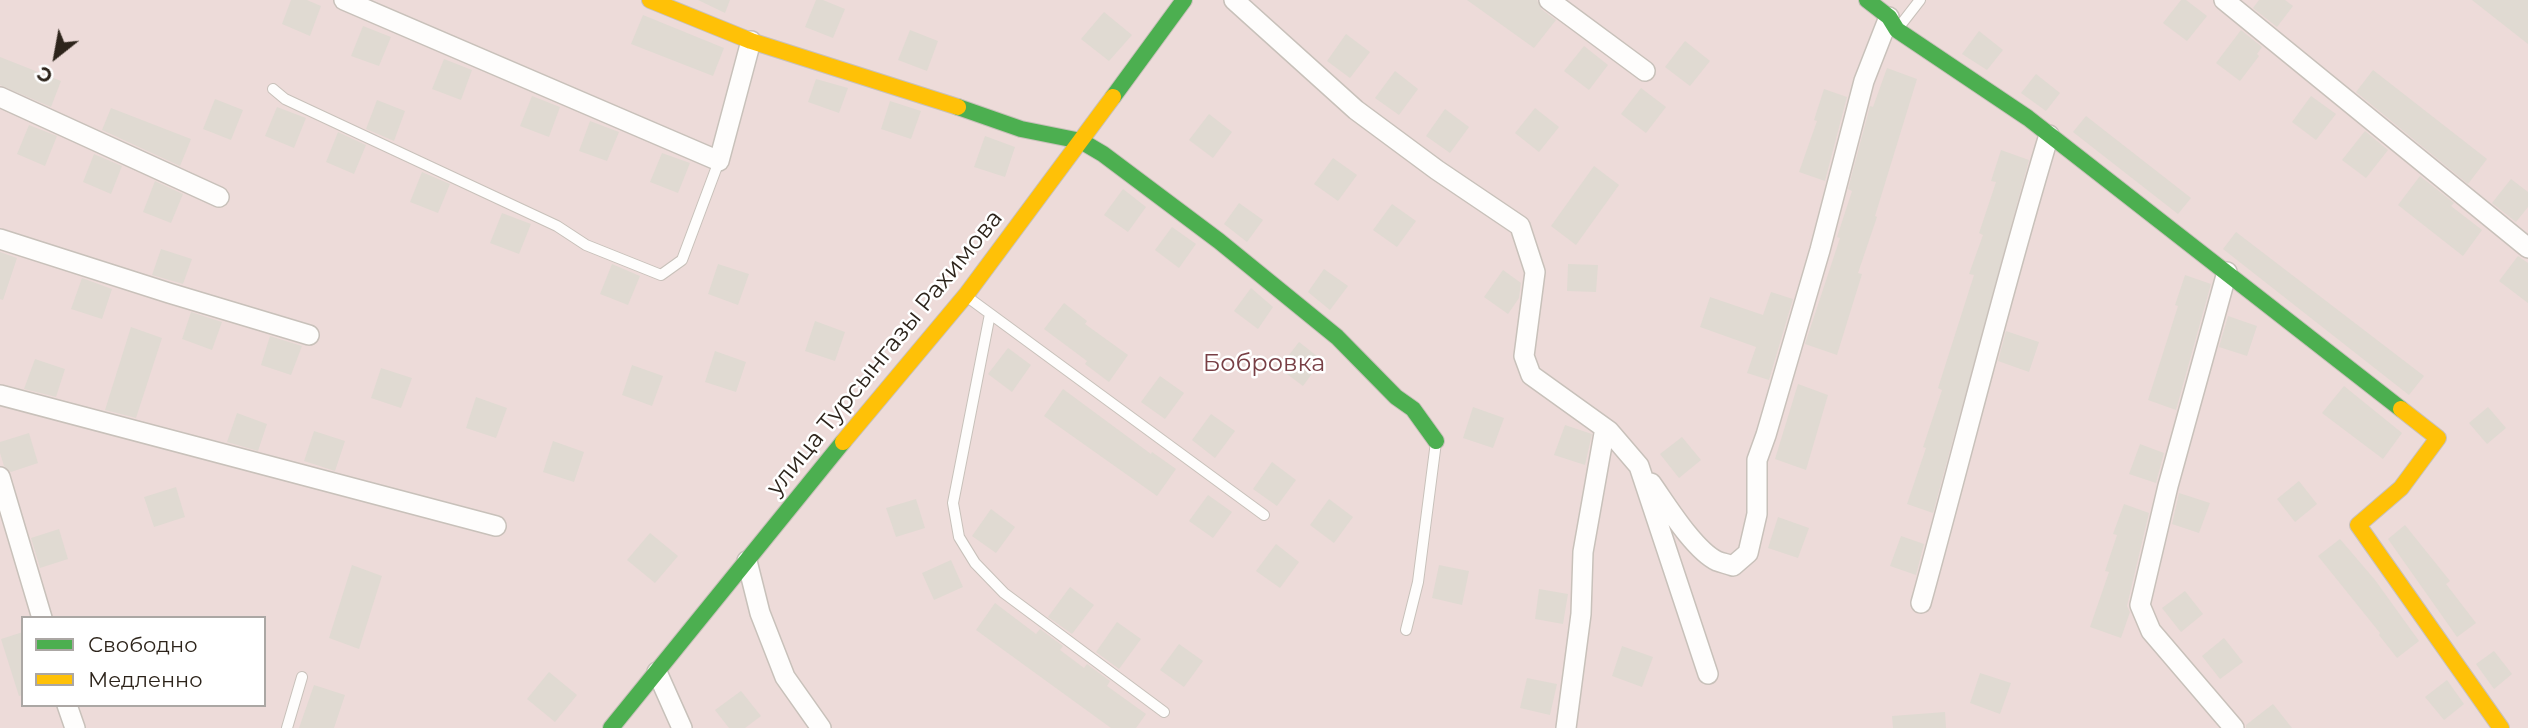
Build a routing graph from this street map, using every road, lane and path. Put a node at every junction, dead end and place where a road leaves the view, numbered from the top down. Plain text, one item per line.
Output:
1 (344, 0) edge
2 (650, 0) edge
3 (1184, 0) edge
4 (1234, 0) edge
5 (1549, 0) edge
6 (1867, 0) edge
7 (1920, 0) edge
8 (2224, 0) edge
9 (1893, 23) junction
10 (751, 41) junction
11 (1646, 71) dead end
12 (273, 89) dead end
13 (0, 97) edge
14 (2049, 135) junction
15 (1081, 141) junction
16 (719, 161) junction
17 (219, 197) dead end
18 (0, 239) edge
19 (2528, 248) edge
20 (2227, 272) junction
21 (966, 295) junction
22 (990, 314) junction
23 (309, 335) dead end
24 (0, 395) edge
25 (1605, 428) junction
26 (1436, 441) joint
27 (1639, 466) junction
28 (0, 477) edge
29 (1264, 515) dead end
30 (496, 526) dead end
31 (747, 561) junction
32 (1921, 603) dead end
33 (41, 616) edge
34 (1406, 630) dead end
35 (657, 672) junction
36 (1708, 674) dead end
37 (302, 677) dead end
38 (69, 707) edge
39 (1164, 712) dead end
40 (75, 728) edge
41 (287, 728) edge
42 (611, 728) edge
43 (682, 728) edge
44 (821, 728) edge
45 (1566, 728) edge
46 (2234, 728) edge
47 (2501, 728) edge

1 - 16 street
2 - 10 street
3 - 15 street, улица Турсынгазы Рахимова
4 - 25 street
5 - 11 street
6 - 9 street
7 - 9 lane
8 - 19 street
9 - 14 street
9 - 27 street
10 - 15 street
10 - 16 street
12 - 16 lane
13 - 17 street
14 - 20 street
14 - 32 street
15 - 21 street, улица Турсынгазы Рахимова
15 - 26 street
18 - 23 street
20 - 46 street
20 - 47 street
21 - 22 lane
21 - 31 street, улица Турсынгазы Рахимова
22 - 29 lane
22 - 39 lane
24 - 30 street
25 - 27 street
25 - 45 street
26 - 34 lane
27 - 36 street
28 - 33 street
31 - 35 street, улица Турсынгазы Рахимова
31 - 44 street
35 - 42 street, улица Турсынгазы Рахимова
35 - 43 street
37 - 41 lane
38 - 40 street

